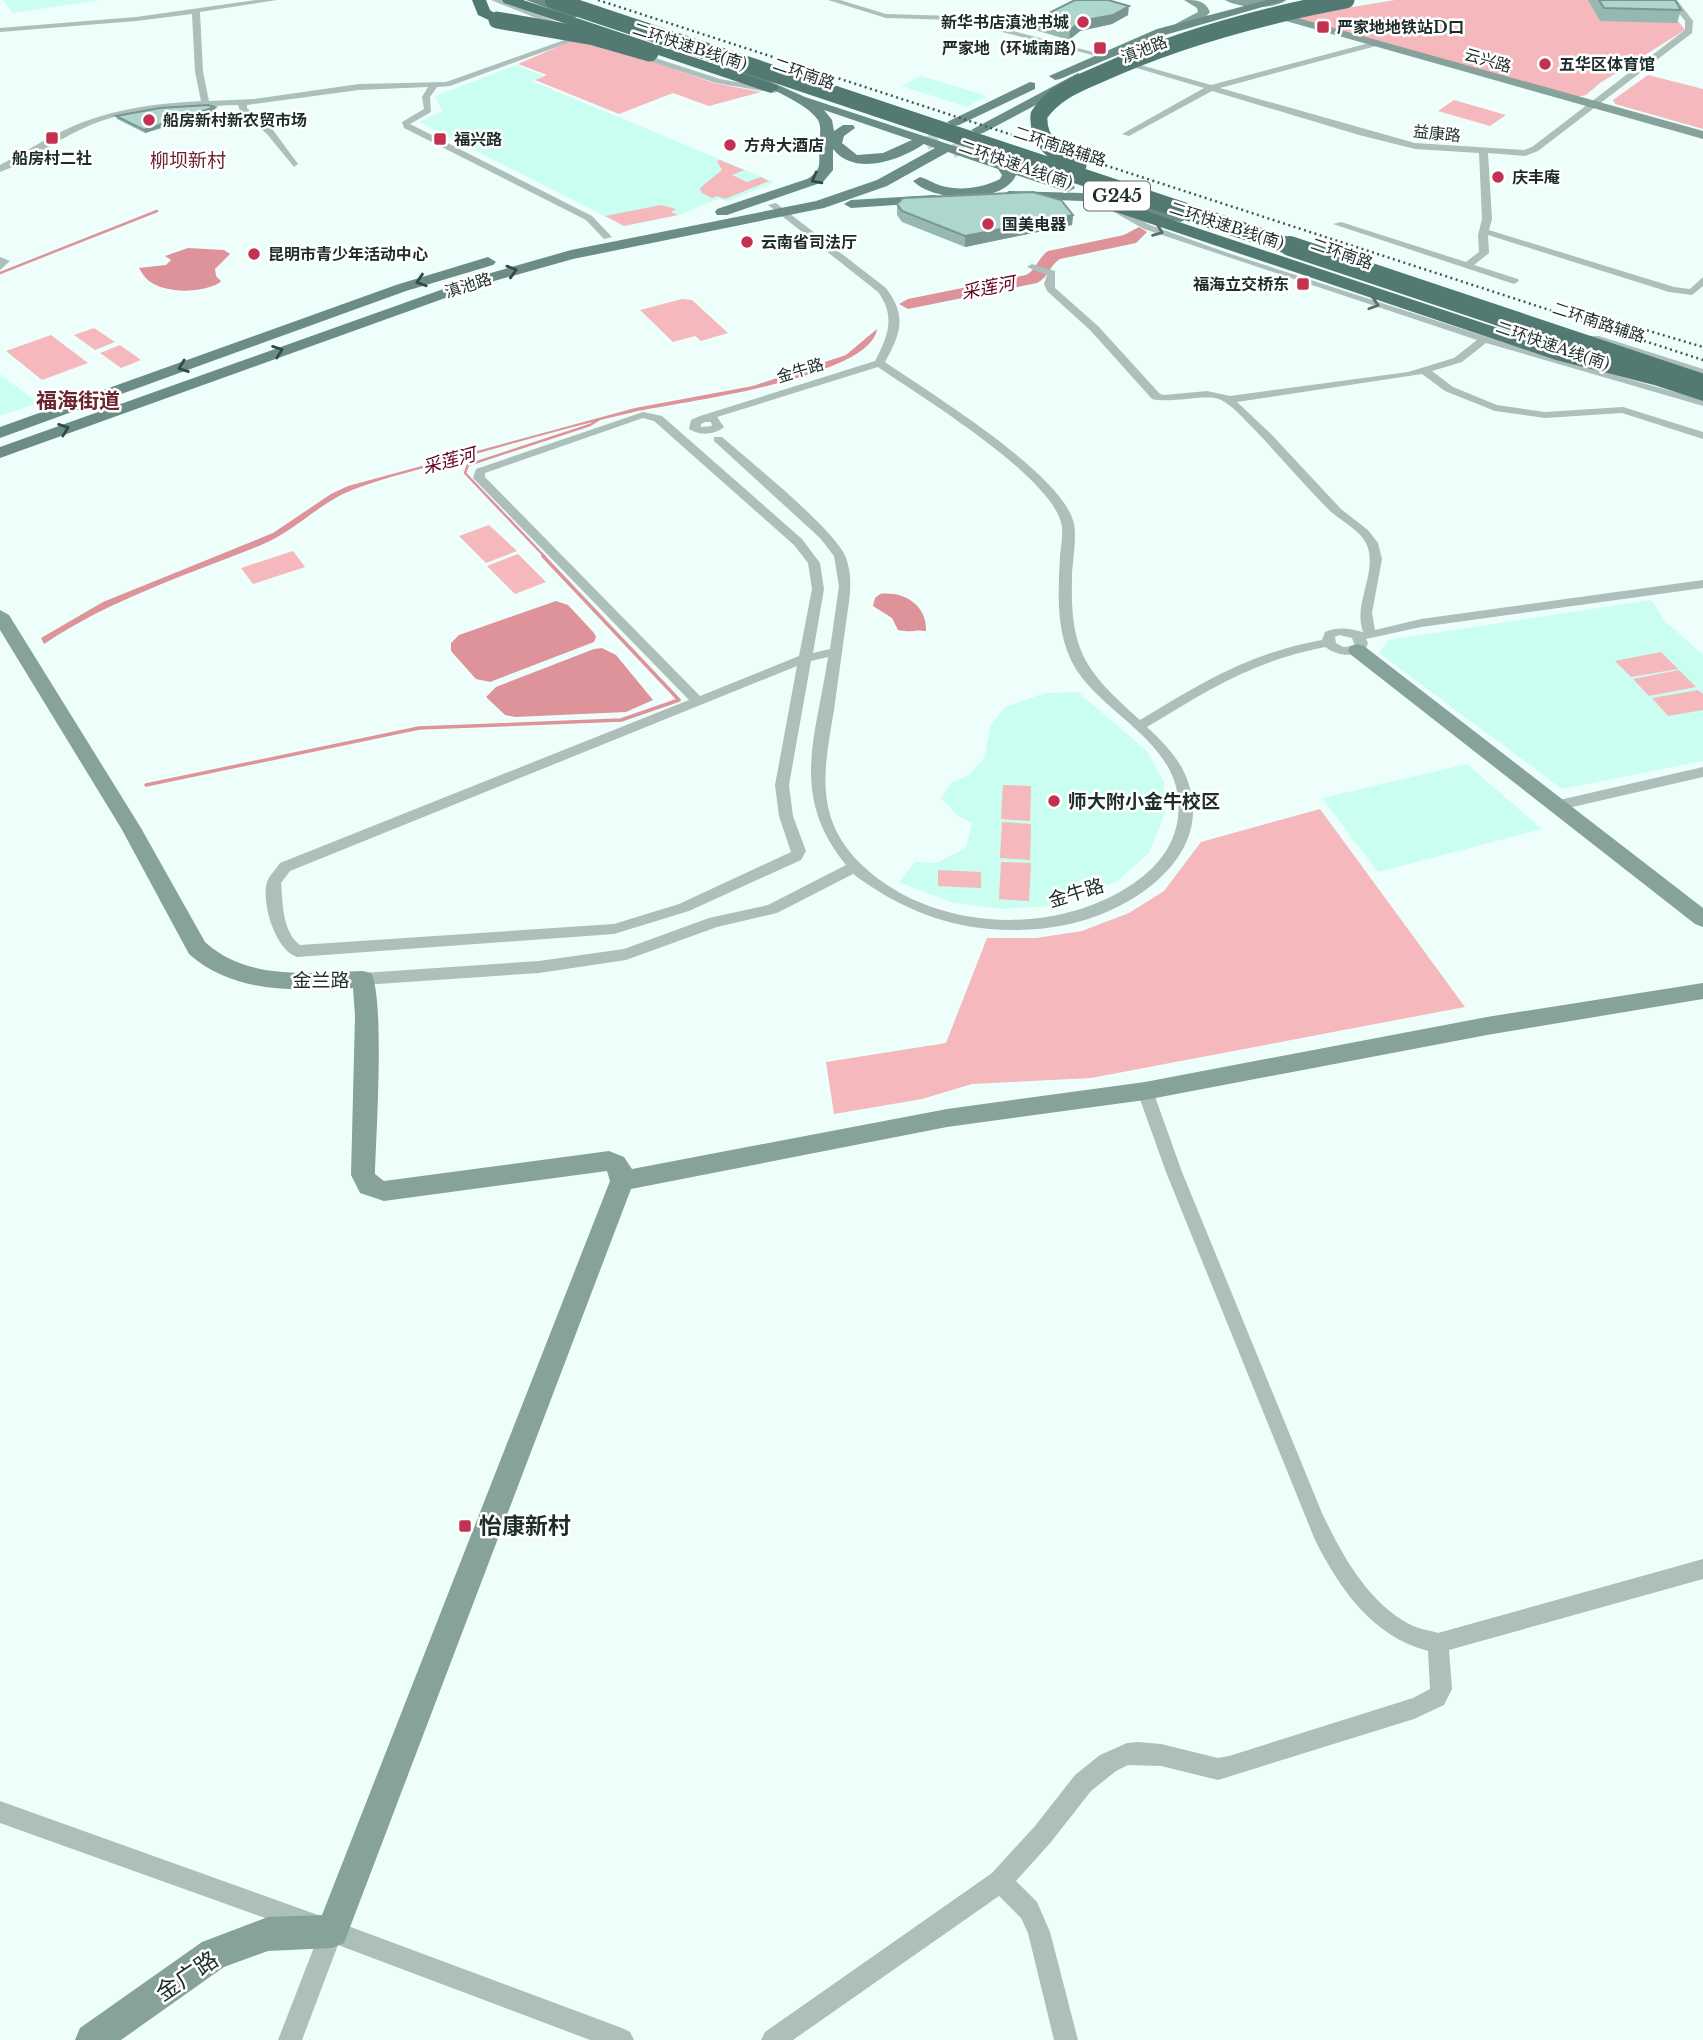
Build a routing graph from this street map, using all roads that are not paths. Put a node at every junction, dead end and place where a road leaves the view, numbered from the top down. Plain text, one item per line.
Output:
1 (273, 0) edge
2 (479, 0) edge
3 (495, 0) edge
4 (509, 0) edge
5 (530, 0) edge
6 (551, 0) edge
7 (568, 0) edge
8 (832, 0) edge
9 (1191, 0) edge
10 (1231, 0) edge
11 (1280, 0) edge
12 (1322, 0) edge
13 (1346, 0) edge
14 (1673, 0) edge
15 (196, 11) junction
16 (635, 11) dead end
17 (1265, 12) junction
18 (1181, 25) junction
19 (1691, 27) junction
20 (5, 29) edge
21 (1703, 30) edge
22 (0, 35) edge
23 (582, 35) junction
24 (1373, 44) junction
25 (1100, 55) junction
26 (1116, 60) junction
27 (717, 70) junction
28 (433, 85) junction
29 (1210, 88) junction
30 (778, 90) junction
31 (242, 103) junction
32 (1591, 104) junction
33 (206, 105) junction
34 (867, 105) junction
35 (958, 123) tunnel mouth
36 (884, 126) junction
37 (982, 131) tunnel mouth
38 (1126, 134) dead end
39 (1703, 135) edge
40 (1483, 151) junction
41 (294, 163) dead end
42 (1001, 165) junction
43 (0, 169) edge
44 (1098, 200) junction
45 (789, 210) junction
46 (1182, 223) junction
47 (1338, 224) dead end
48 (675, 230) junction
49 (1485, 231) junction
50 (607, 237) junction
51 (0, 260) edge
52 (1467, 266) junction
53 (0, 267) edge
54 (1032, 267) dead end
55 (1703, 280) edge
56 (1514, 281) dead end
57 (1467, 296) junction
58 (1502, 317) junction
59 (1559, 333) junction
60 (1484, 340) junction
61 (1638, 362) junction
62 (880, 363) junction
63 (1659, 370) junction
64 (1424, 371) junction
65 (1703, 373) edge
66 (1703, 384) edge
67 (1703, 394) edge
68 (1228, 400) junction
69 (1703, 403) edge
70 (731, 410) junction
71 (704, 418) junction
72 (695, 428) junction
73 (718, 430) junction
74 (672, 431) junction
75 (0, 433) edge
76 (1703, 436) edge
77 (0, 453) edge
78 (1703, 584) edge
79 (0, 615) edge
80 (1362, 640) junction
81 (1328, 643) junction
82 (835, 652) junction
83 (804, 659) junction
84 (698, 702) junction
85 (1139, 726) junction
86 (1703, 772) edge
87 (1555, 806) junction
88 (854, 867) junction
89 (1703, 919) edge
90 (363, 979) junction
91 (1703, 990) edge
92 (1145, 1091) junction
93 (622, 1181) junction
94 (1703, 1569) edge
95 (1438, 1643) junction
96 (0, 1812) edge
97 (1000, 1881) junction
98 (332, 1931) junction
99 (92, 2040) edge
100 (290, 2040) edge
101 (622, 2040) edge
102 (773, 2040) edge
103 (1066, 2040) edge

1 - 15 street
2 - 27 highway, bridge
3 - 23 street
4 - 27 highway, bridge
5 - 27 main road, 二环南路 / G245
5 - 63 highway, 二环快速A线(南)
6 - 34 highway, 二环快速B线(南), bridge
6 - 66 main road, 二环南路 / G245
7 - 65 street, 二环南路辅路
8 - 25 street
9 - 18 street
10 - 11 street
11 - 18 main road, 滇池路
12 - 17 main road, 滇池路
13 - 57 highway, bridge
14 - 19 street
15 - 20 street
15 - 33 street
16 - 34 highway, bridge
17 - 24 street, 云兴路
17 - 26 main road, 滇池路
18 - 25 main road, 滇池路
19 - 21 street
19 - 32 street, 益康路
20 - 22 street
23 - 28 street
23 - 30 street
24 - 29 street
24 - 32 street, 云兴路
25 - 35 main road, 滇池路
26 - 29 street, 益康路
26 - 37 main road, 滇池路
27 - 30 highway
27 - 46 main road, 二环南路 / G245
28 - 31 street
28 - 50 street
29 - 38 street
29 - 40 street, 益康路
30 - 36 main road
30 -> 48 main road
31 - 33 street
31 - 41 street
32 - 39 street, 云兴路
32 - 40 street, 益康路
33 - 43 street
34 - 58 highway, 二环快速B线(南), bridge
36 - 42 main road
36 - 45 main road, 滇池路
40 - 49 street
42 - 44 main road
42 - 45 main road, 滇池路
44 - 45 main road
44 - 46 highway
44 -> 60 street
45 - 48 main road, 滇池路
45 - 62 street
46 - 63 highway
46 - 67 main road, 二环南路 / G245
47 - 52 street
48 - 50 main road, 滇池路
77 -> 48 main road, 滇池路
49 - 52 street
49 - 55 street
50 -> 75 main road, 滇池路
51 - 53 street
52 - 56 street
54 - 68 street
57 - 59 highway, bridge
57 - 63 highway
58 - 59 highway, bridge
58 - 61 highway, 二环快速B线(南), bridge
59 - 61 highway, bridge
59 - 63 highway, bridge
60 - 64 street
60 - 69 street
61 - 66 highway, 二环快速B线(南), bridge
62 - 70 street, 金牛路
62 - 85 street, 金牛路
63 - 65 highway
63 - 67 highway, 二环快速A线(南)
64 - 68 street
64 - 76 street
68 - 80 street
70 - 71 street, 金牛路
70 - 73 street
71 - 72 street, 金牛路
71 - 73 street
72 - 73 street
72 - 74 street
73 - 82 street, 金牛路
74 - 83 street
74 - 84 street
78 - 80 street
79 - 90 street, 金兰路
80 - 81 street
80 - 81 street
80 - 87 street
81 - 85 street
82 - 83 street
82 - 88 street, 金牛路
83 - 84 street
83 - 84 street
85 - 88 street, 金牛路
86 - 87 street
87 - 89 street
88 - 90 street
90 - 93 street, 金兰路
91 - 92 street
92 - 93 street
92 - 95 street
93 - 98 street
94 - 95 street
95 - 97 street
96 - 98 street
97 - 102 street
97 - 103 street
98 - 99 street, 金广路
98 - 100 street
98 - 101 street

